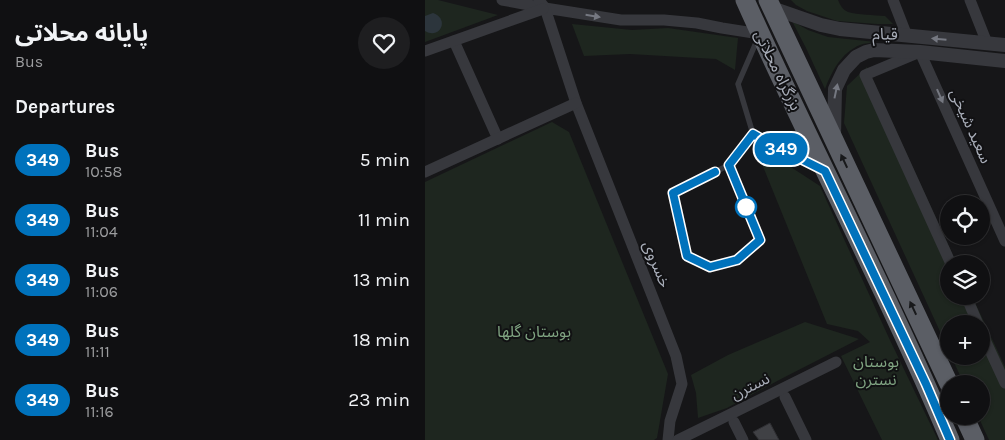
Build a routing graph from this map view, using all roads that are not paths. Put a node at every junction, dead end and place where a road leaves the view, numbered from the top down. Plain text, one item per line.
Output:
1 (502, 0) edge
2 (745, 0) edge
3 (893, 0) edge
4 (971, 0) edge
5 (542, 4) edge
6 (770, 4) edge
7 (760, 34) junction
8 (901, 35) junction
9 (454, 41) junction
10 (987, 43) junction
11 (1005, 45) edge
12 (894, 50) junction
13 (425, 51) edge
14 (920, 52) junction
15 (1003, 64) edge
16 (576, 103) junction
17 (753, 134) junction
18 (497, 139) junction
19 (834, 139) junction
20 (729, 165) junction
21 (427, 167) edge
22 (825, 171) junction
23 (1005, 242) edge
24 (947, 255) edge
25 (923, 328) junction
26 (903, 335) junction
27 (990, 350) edge
28 (836, 362) dead end
29 (945, 375) edge
30 (1005, 383) edge
31 (940, 387) edge
32 (785, 397) dead end
33 (933, 401) junction
34 (734, 422) dead end
35 (968, 425) edge
36 (668, 440) edge
37 (677, 440) edge
38 (743, 440) edge
39 (806, 440) edge
40 (950, 440) edge
41 (975, 440) edge

1 - 5 street
2 - 7 highway, بزرگراه محلاتی
3 - 8 street
4 - 10 street
5 -> 7 street
5 - 9 street
5 - 16 street, خسروی
6 - 8 street, قیام
6 - 19 highway, بزرگراه محلاتی
7 - 17 lane
7 - 22 highway, بزرگراه محلاتی
10 -> 8 street, قیام
8 - 12 street
9 - 13 street
9 - 18 street
10 - 11 street, قیام
12 - 14 street, قیام
19 -> 12 street, قیام
14 - 15 street, قیام
14 -> 23 street, سعید شیخی
14 - 24 street
16 - 18 street
16 - 36 street, خسروی
17 - 20 lane
17 - 22 lane
18 - 21 street
25 -> 19 highway, بزرگراه محلاتی
20 - 20 lane
22 - 26 highway, بزرگراه محلاتی
25 - 26 highway
25 - 29 highway, بزرگراه محلاتی
26 - 33 highway, بزرگراه محلاتی
27 - 30 street
28 - 37 street, نسترن
31 - 33 highway
32 - 39 street
33 - 40 highway, بزرگراه محلاتی
34 - 38 street
35 - 41 highway

